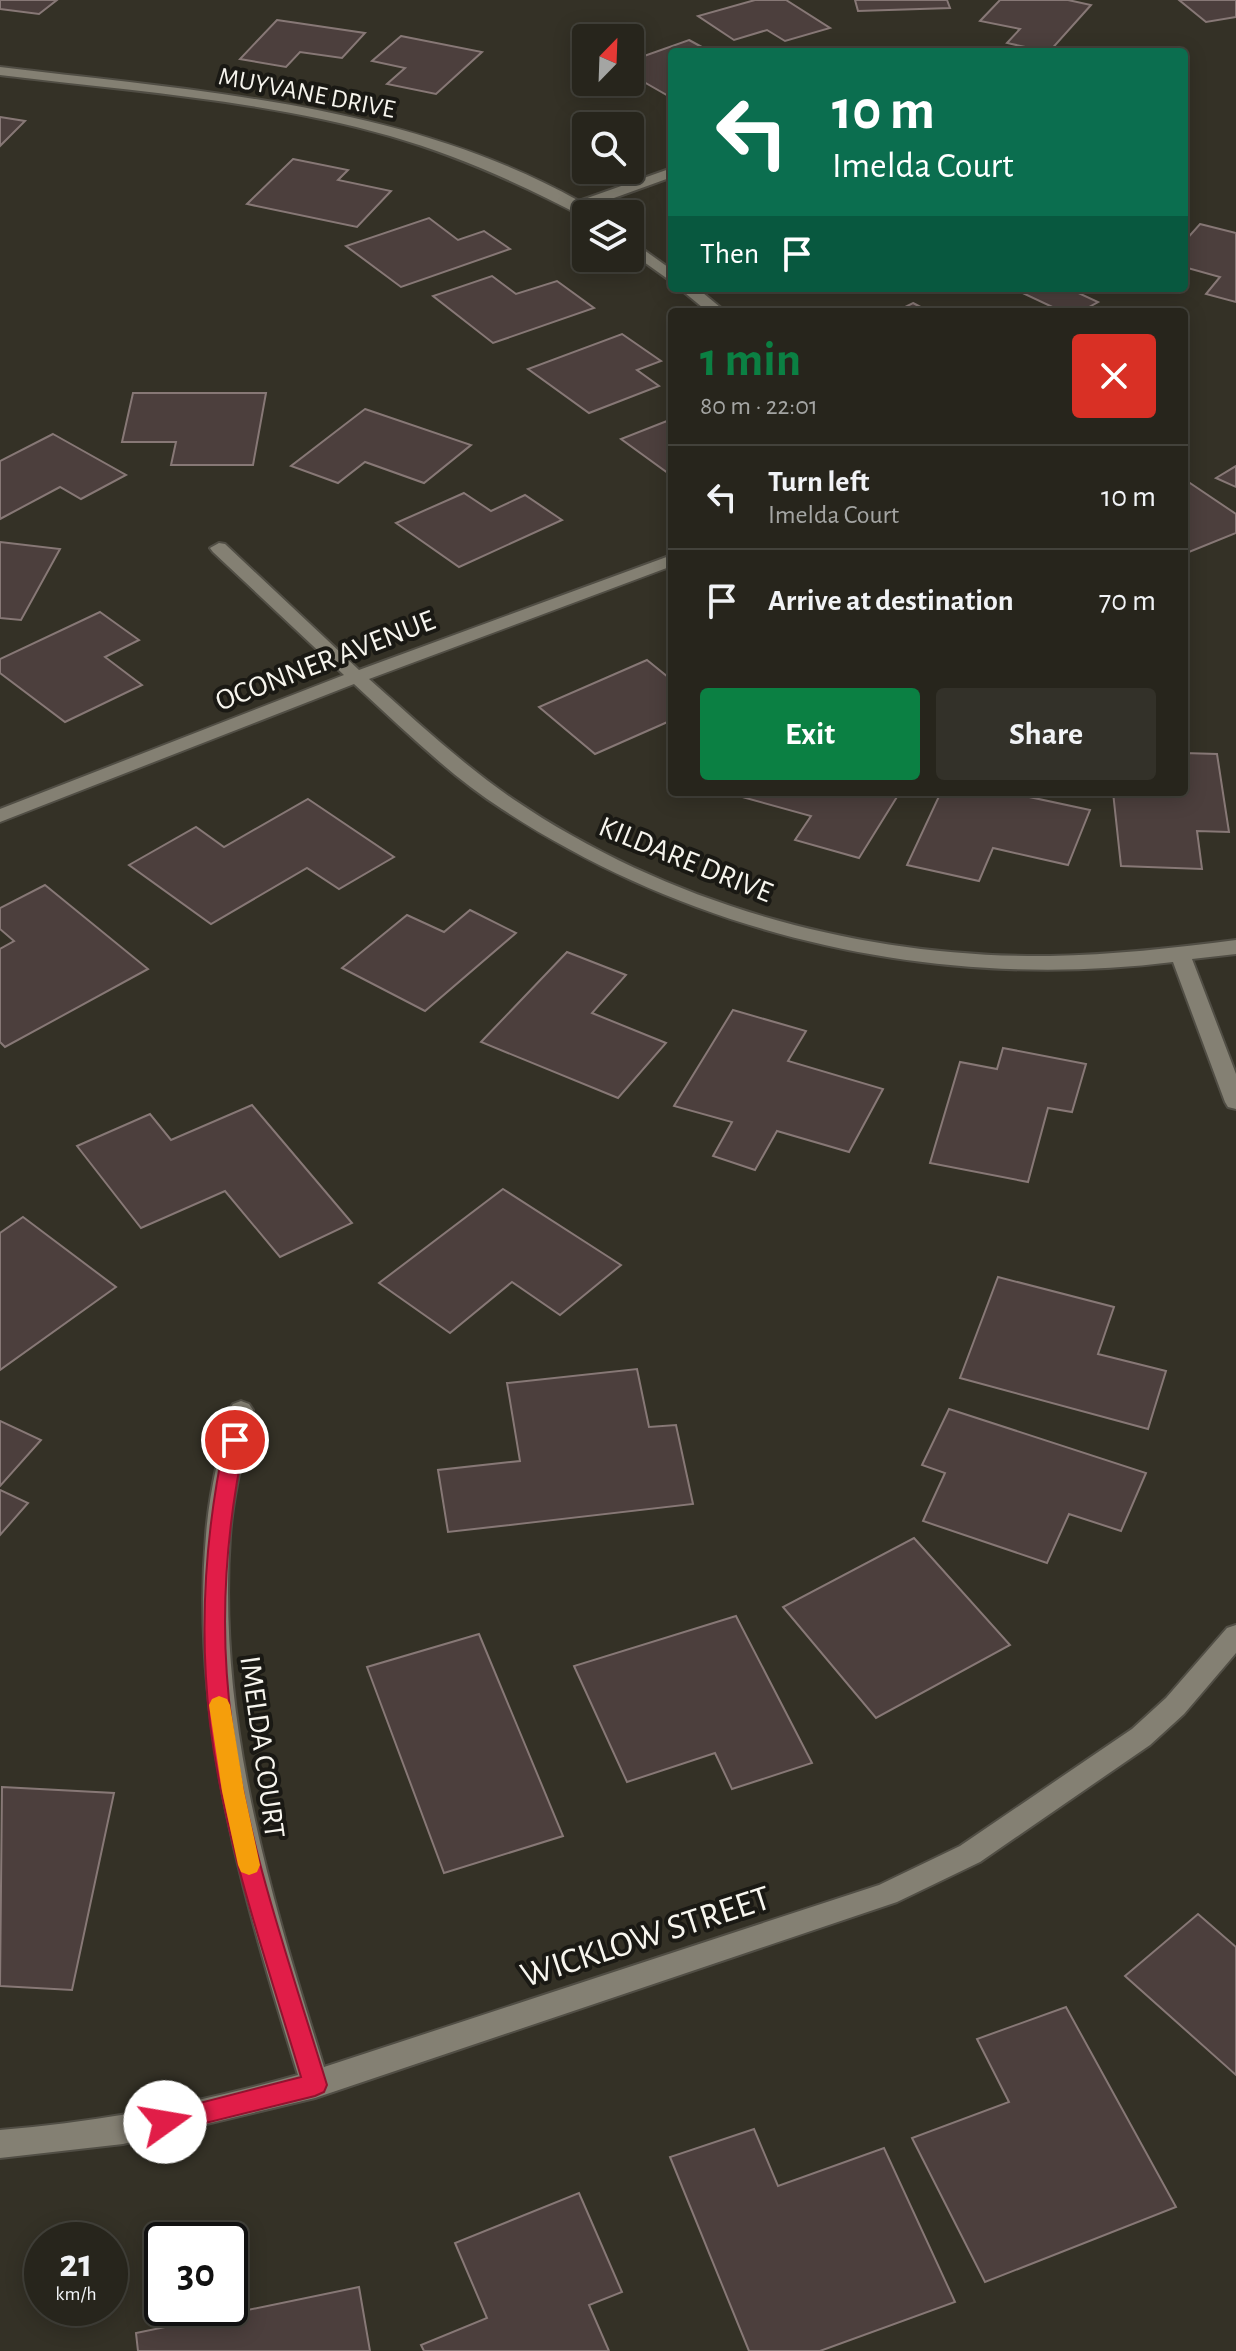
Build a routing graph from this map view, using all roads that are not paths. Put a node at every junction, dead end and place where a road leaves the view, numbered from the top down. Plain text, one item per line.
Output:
1 (0, 71) edge
2 (668, 174) edge
3 (607, 200) edge
4 (572, 205) edge
5 (644, 256) edge
6 (668, 274) edge
7 (692, 292) edge
8 (713, 308) edge
9 (219, 548) dead end
10 (668, 561) edge
11 (354, 678) junction
12 (0, 816) edge
13 (1236, 947) edge
14 (1180, 954) junction
15 (1236, 1102) edge
16 (241, 1410) dead end
17 (1236, 1635) edge
18 (315, 2085) junction
19 (0, 2144) edge

1 - 4 street, MUYVANE DRIVE
2 - 3 street
5 - 6 street
7 - 8 street
9 - 11 street, KILDARE DRIVE
10 - 11 street, OCONNER AVENUE
11 - 12 street, OCONNER AVENUE
11 - 14 street, KILDARE DRIVE
13 - 14 street, KILDARE DRIVE
14 - 15 street
16 - 18 street, IMELDA COURT
17 - 18 street, WICKLOW STREET
18 - 19 street, WICKLOW STREET

